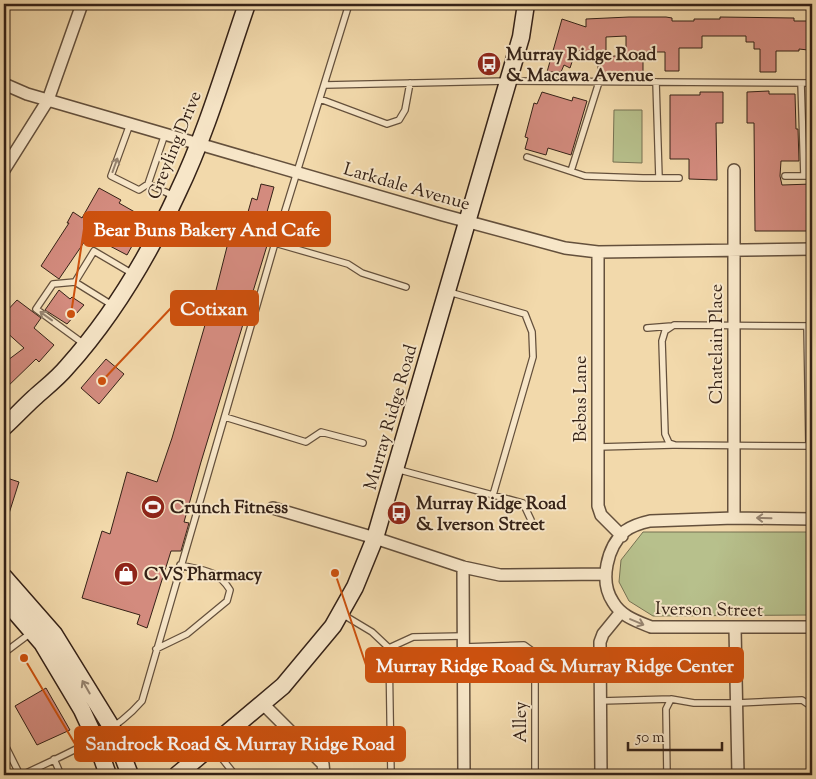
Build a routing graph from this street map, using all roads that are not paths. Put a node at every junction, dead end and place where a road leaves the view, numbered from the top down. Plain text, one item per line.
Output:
1 (82, 4) edge
2 (247, 4) edge
3 (349, 4) edge
4 (526, 4) edge
5 (507, 81) junction
6 (599, 82) junction
7 (656, 82) junction
8 (410, 83) junction
9 (801, 83) junction
10 (812, 83) edge
11 (4, 84) edge
12 (325, 85) junction
13 (320, 99) junction
14 (48, 100) junction
15 (130, 123) junction
16 (165, 134) junction
17 (198, 144) junction
18 (527, 156) dead end
19 (4, 170) edge
20 (734, 170) dead end
21 (571, 171) junction
22 (296, 172) junction
23 (785, 176) dead end
24 (804, 176) junction
25 (812, 176) edge
26 (659, 178) junction
27 (679, 178) dead end
28 (148, 184) junction
29 (176, 197) junction
30 (468, 221) junction
31 (275, 243) junction
32 (812, 248) edge
33 (733, 249) junction
34 (598, 252) junction
35 (134, 275) junction
36 (74, 282) junction
37 (406, 288) dead end
38 (446, 292) junction
39 (114, 306) junction
40 (674, 326) junction
41 (733, 326) junction
42 (810, 326) edge
43 (647, 328) dead end
44 (85, 345) junction
45 (225, 417) junction
46 (4, 427) edge
47 (363, 443) dead end
48 (675, 444) junction
49 (734, 444) junction
50 (811, 446) edge
51 (598, 447) junction
52 (395, 469) junction
53 (493, 495) junction
54 (273, 508) dead end
55 (734, 518) junction
56 (812, 519) edge
57 (531, 520) dead end
58 (622, 536) junction
59 (375, 538) junction
60 (180, 565) junction
61 (464, 567) junction
62 (606, 574) junction
63 (4, 577) edge
64 (4, 599) edge
65 (621, 612) junction
66 (340, 613) junction
67 (38, 627) junction
68 (812, 627) edge
69 (735, 628) junction
70 (463, 641) junction
71 (389, 648) junction
72 (156, 649) junction
73 (8, 650) dead end
74 (672, 699) junction
75 (802, 700) junction
76 (812, 700) edge
77 (601, 701) junction
78 (262, 703) junction
79 (737, 703) junction
80 (112, 728) junction
81 (95, 738) junction
82 (4, 743) edge
83 (212, 745) junction
84 (54, 759) junction
85 (21, 775) edge
86 (61, 775) edge
87 (108, 775) edge
88 (130, 775) edge
89 (177, 775) edge
90 (235, 775) edge
91 (324, 775) edge
92 (391, 775) edge
93 (464, 775) edge
94 (535, 775) edge
95 (602, 775) edge
96 (667, 775) edge
97 (738, 775) edge
98 (812, 775) edge

1 - 14 street
2 - 17 main road, Greyling Drive
3 - 12 lane
4 - 5 main road, Murray Ridge Road
5 - 6 lane
5 - 8 lane
5 - 30 main road, Murray Ridge Road
6 - 7 lane
6 - 21 lane
7 - 9 lane
7 - 26 lane
8 - 12 lane
8 - 13 lane
9 - 10 lane
9 - 24 lane
11 - 14 street, Larkdale Avenue
12 - 13 lane
13 - 22 lane
14 - 15 street, Larkdale Avenue
14 - 19 street
15 - 16 street, Larkdale Avenue
28 -> 15 lane
16 - 17 street, Larkdale Avenue
16 - 28 lane
17 - 22 street, Larkdale Avenue
17 - 29 main road, Greyling Drive
18 - 21 lane
20 - 33 street, Chatelain Place
21 - 26 lane
22 - 30 street, Larkdale Avenue
22 - 31 lane
23 - 24 lane
24 - 25 lane
26 - 27 lane
28 - 29 lane
29 - 35 main road, Greyling Drive
30 - 34 street, Larkdale Avenue
30 - 38 main road, Murray Ridge Road
31 - 37 lane
31 - 45 lane
32 - 33 street, Larkdale Avenue
33 - 34 street, Larkdale Avenue
33 - 41 street, Chatelain Place
34 - 51 street, Bebas Lane
35 - 36 lane
35 - 39 main road, Greyling Drive
36 - 39 lane
44 -> 36 lane
38 - 52 main road, Murray Ridge Road
38 - 53 lane
39 - 44 main road, Greyling Drive
40 - 41 lane
40 - 43 lane
40 - 48 lane
41 - 42 lane
41 - 49 street, Chatelain Place
42 - 50 lane
44 - 46 main road, Greyling Drive
45 - 47 lane
45 - 60 lane
48 - 49 lane
48 - 51 lane
49 - 50 lane
49 - 55 street, Chatelain Place
51 - 58 street, Bebas Lane
52 - 53 lane
52 - 59 main road, Murray Ridge Road
53 - 57 lane
54 - 59 street
56 -> 55 street
55 - 58 street
58 - 62 street
59 - 61 street
59 - 66 main road, Murray Ridge Road
60 - 72 lane
60 - 72 lane
61 - 62 street
61 - 70 street
62 - 65 street
63 - 67 main road
64 - 67 main road
65 -> 69 street, Iverson Street
65 - 77 street
66 - 71 lane
66 - 78 main road, Murray Ridge Road
67 - 73 lane
80 -> 67 main road
67 - 81 main road
68 - 69 street, Iverson Street
69 - 79 street
70 - 71 lane
70 - 93 street
70 - 94 lane, Alley
71 - 92 lane
72 - 80 lane
74 - 77 lane
74 - 79 lane
74 - 96 lane
75 - 76 lane
75 - 79 lane
75 - 98 lane
77 - 95 street
78 - 83 main road, Murray Ridge Road
78 - 91 street
79 - 97 street
80 - 81 lane
80 - 88 main road
81 - 84 lane
81 - 87 main road
82 - 85 lane
83 - 89 main road, Murray Ridge Road
83 - 90 lane
84 - 85 lane
84 - 86 lane

